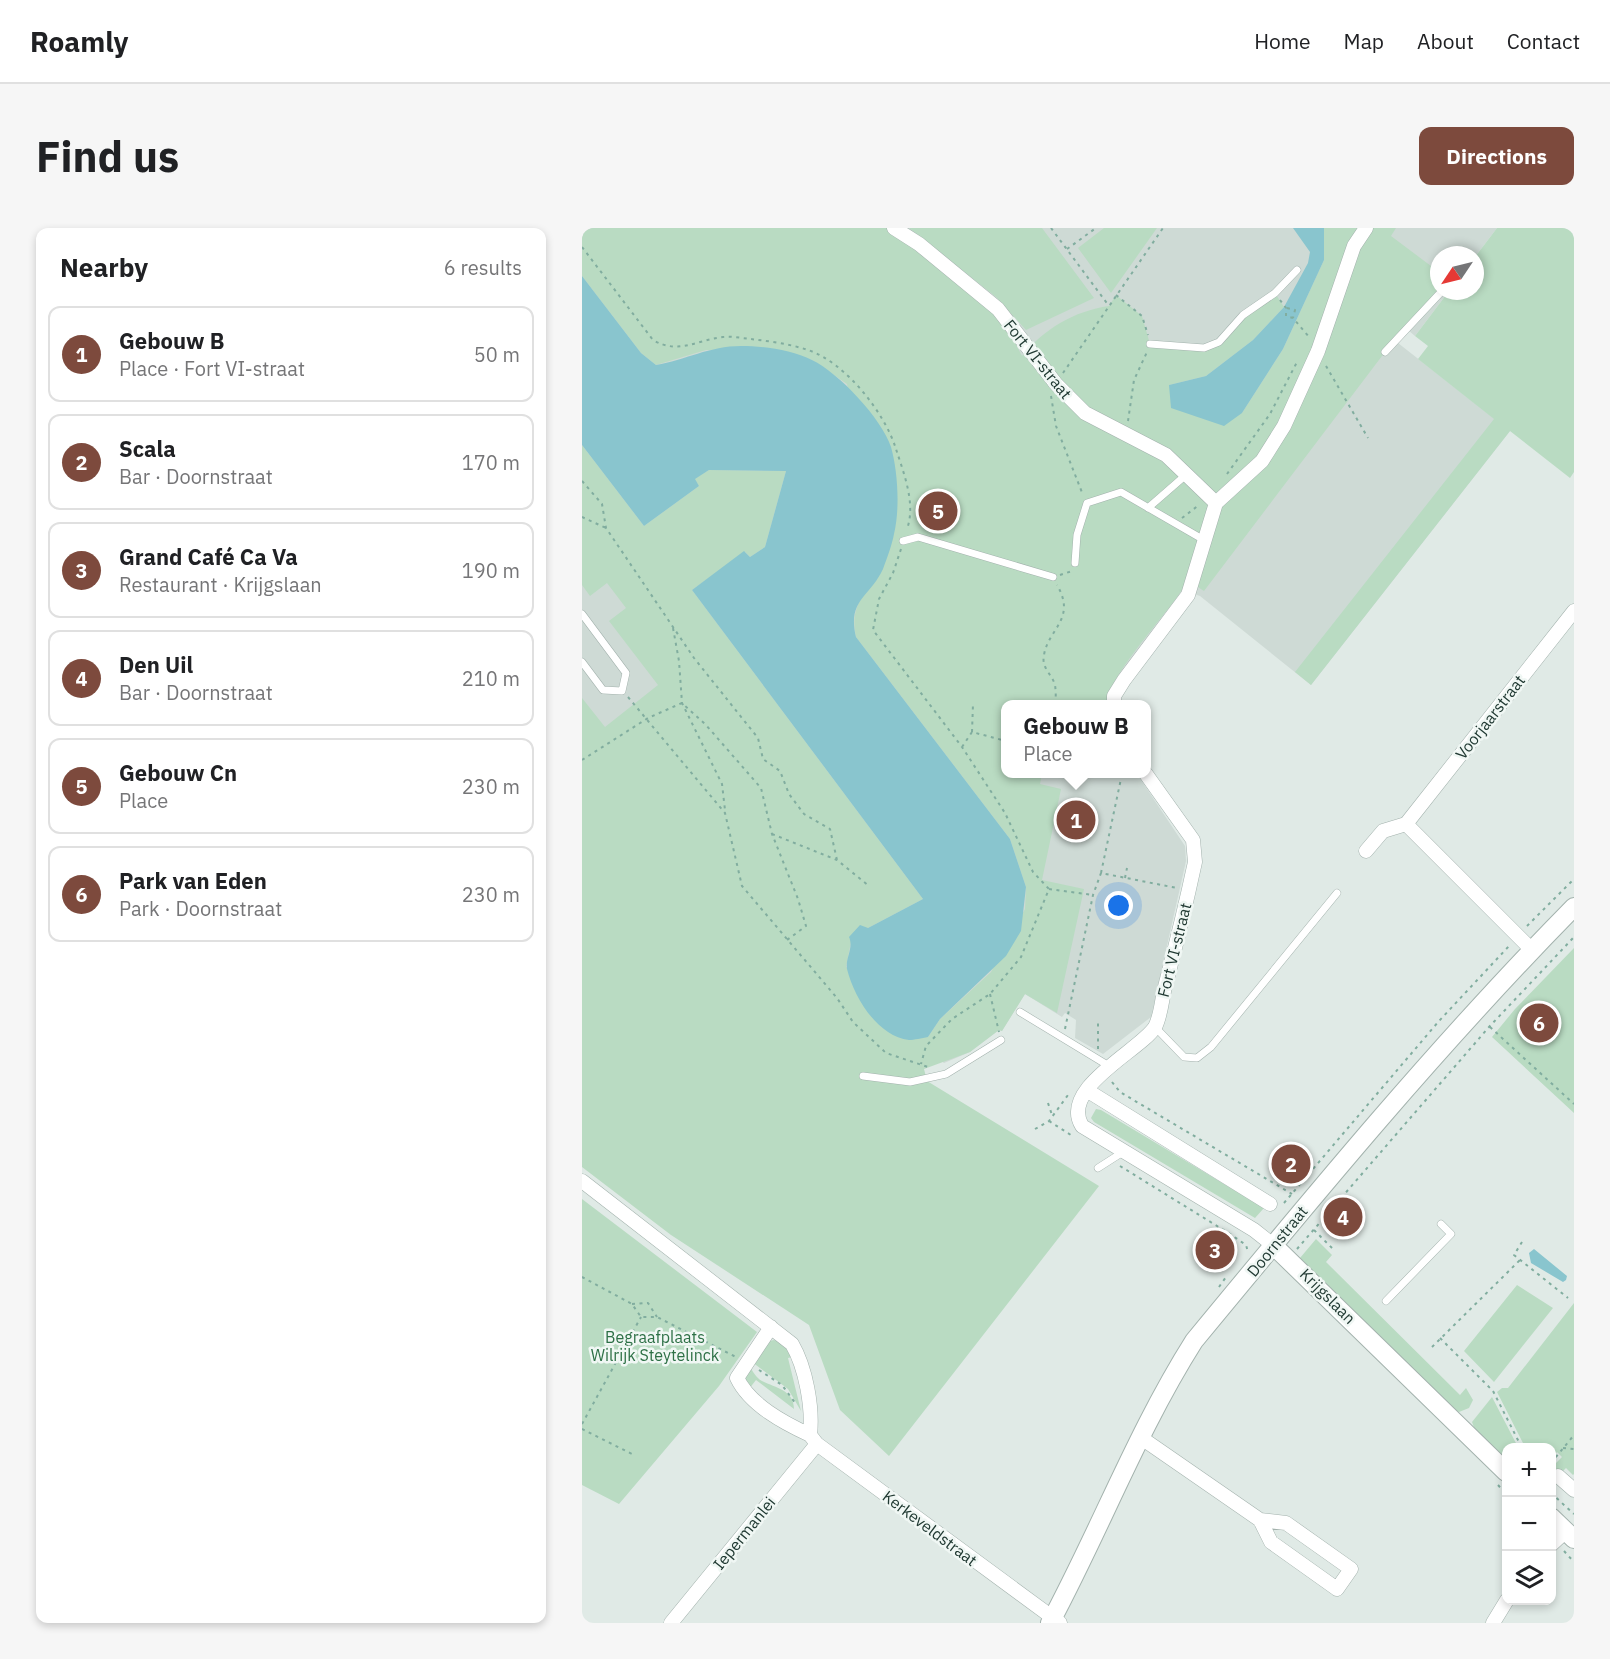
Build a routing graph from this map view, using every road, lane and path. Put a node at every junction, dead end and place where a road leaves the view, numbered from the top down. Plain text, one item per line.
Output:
1 (894, 228) edge
2 (1051, 228) edge
3 (1096, 228) edge
4 (1163, 228) edge
5 (1366, 228) edge
6 (582, 247) edge
7 (1067, 249) junction
8 (1297, 270) dead end
9 (1275, 293) junction
10 (1116, 295) junction
11 (1434, 300) edge
12 (1109, 306) junction
13 (1287, 308) junction
14 (1293, 318) junction
15 (1312, 327) dead end
16 (1309, 337) junction
17 (1150, 344) junction
18 (1312, 349) junction
19 (1385, 352) dead end
20 (1300, 357) dead end
21 (1056, 384) junction
22 (1124, 432) junction
23 (1368, 438) dead end
24 (1188, 474) junction
25 (582, 481) edge
26 (1213, 499) junction
27 (1087, 503) junction
28 (1148, 508) junction
29 (582, 517) edge
30 (1176, 524) junction
31 (606, 528) junction
32 (1204, 540) junction
33 (903, 541) junction
34 (1075, 563) joint
35 (1053, 577) junction
36 (1574, 611) edge
37 (582, 614) edge
38 (673, 626) junction
39 (582, 662) edge
40 (622, 691) junction
41 (1055, 700) edge
42 (1114, 700) edge
43 (682, 703) junction
44 (973, 704) dead end
45 (648, 718) junction
46 (972, 732) junction
47 (1001, 740) edge
48 (962, 747) junction
49 (582, 760) edge
50 (1121, 778) edge
51 (1149, 778) edge
52 (725, 813) junction
53 (1406, 824) junction
54 (772, 834) junction
55 (1366, 851) dead end
56 (837, 860) junction
57 (1127, 868) dead end
58 (1101, 873) junction
59 (1125, 878) junction
60 (1574, 879) edge
61 (868, 886) dead end
62 (1049, 889) junction
63 (1189, 891) junction
64 (1337, 893) dead end
65 (1093, 895) junction
66 (1574, 908) edge
67 (1518, 936) junction
68 (1574, 937) edge
69 (787, 940) junction
70 (1532, 950) junction
71 (990, 994) junction
72 (1020, 1012) dead end
73 (1098, 1019) dead end
74 (1155, 1027) junction
75 (1489, 1027) junction
76 (1064, 1038) junction
77 (1001, 1040) joint
78 (1098, 1044) dead end
79 (1107, 1068) junction
80 (863, 1076) dead end
81 (1088, 1091) junction
82 (1048, 1102) dead end
83 (1574, 1104) edge
84 (1049, 1120) junction
85 (1035, 1128) dead end
86 (1075, 1137) dead end
87 (1125, 1151) junction
88 (1110, 1160) junction
89 (1098, 1168) dead end
90 (582, 1181) edge
91 (1292, 1194) junction
92 (1274, 1207) joint
93 (1440, 1224) dead end
94 (1257, 1232) junction
95 (1522, 1242) dead end
96 (1246, 1245) junction
97 (1273, 1245) junction
98 (1335, 1251) dead end
99 (1248, 1253) dead end
100 (1520, 1260) junction
101 (582, 1277) edge
102 (1568, 1298) dead end
103 (1386, 1301) dead end
104 (632, 1304) junction
105 (641, 1317) junction
106 (657, 1317) junction
107 (771, 1327) junction
108 (1440, 1338) junction
109 (1432, 1347) dead end
110 (747, 1362) junction
111 (788, 1425) junction
112 (582, 1427) edge
113 (1574, 1435) edge
114 (1140, 1437) junction
115 (814, 1439) junction
116 (1519, 1443) edge
117 (1563, 1448) junction
118 (1574, 1449) edge
119 (634, 1455) dead end
120 (1556, 1457) edge
121 (1502, 1468) edge
122 (1558, 1476) dead end
123 (1574, 1491) edge
124 (1556, 1497) edge
125 (1574, 1514) edge
126 (1260, 1520) junction
127 (1556, 1522) edge
128 (1570, 1535) edge
129 (1556, 1542) edge
130 (1504, 1605) edge
131 (1054, 1621) edge
132 (671, 1623) edge
133 (1493, 1623) edge

1 - 21 street, Fort VI-straat
2 - 7 path
3 - 7 path
4 - 10 path
5 - 18 street
6 - 33 path
7 - 12 path
8 - 9 lane
9 - 13 path
9 - 17 lane
10 - 12 path
10 - 17 path
11 - 19 lane
12 - 21 path
13 - 14 path
13 - 14 path
14 - 16 path
15 - 16 path
16 - 18 path
16 - 18 path
17 - 22 path
18 - 23 path
18 - 26 street
20 - 26 path
21 - 22 street, Fort VI-straat
21 - 27 path
22 - 24 street, Fort VI-straat
24 - 26 street, Fort VI-straat
24 - 28 lane
25 - 31 path
26 - 30 path
26 - 32 street
27 - 28 lane
27 - 34 lane
28 - 30 lane
29 - 31 path
30 - 32 lane
31 - 38 path
32 - 42 street
33 - 35 lane
33 - 48 path
34 - 35 path
35 - 41 path
36 - 53 street, Voorjaarstraat
37 - 40 lane
38 - 43 path
38 - 56 path
39 - 40 lane
40 - 45 path
43 - 45 path
43 - 52 path
43 - 54 path
44 - 46 path
45 - 49 path
45 - 52 path
46 - 47 path
46 - 48 path
48 - 62 path
50 - 58 path
51 - 63 street, Fort VI-straat
52 - 69 path
53 - 55 street, Voorjaarstraat
53 - 67 street
54 - 56 path
54 - 69 path
56 - 61 path
57 - 59 path
58 - 59 path
58 - 65 path
59 - 63 path
60 - 67 path
62 - 65 path
62 - 71 path
63 - 74 street, Fort VI-straat
64 - 74 lane
65 - 76 path
66 - 70 street, Doornstraat
67 - 70 street
67 - 91 path
68 - 75 path
69 - 71 path
70 - 97 street, Doornstraat
71 - 77 path
72 - 76 lane
73 - 78 path
74 - 79 street
75 - 83 path
75 - 98 path
76 - 79 lane
77 - 80 lane
79 - 81 street
79 - 91 path
81 - 87 street, Krijgslaan
81 - 92 street
82 - 84 path
84 - 85 path
84 - 86 path
87 - 88 lane
87 - 94 street, Krijgslaan
88 - 89 lane
88 - 96 path
90 - 107 street
91 - 92 path
93 - 103 lane
94 - 96 path
94 - 97 street, Krijgslaan
95 - 100 path
96 - 99 path
97 - 114 street, Doornstraat
97 - 121 street, Krijgslaan
100 - 102 path
100 - 108 path
101 - 104 path
104 - 105 path
104 - 106 path
105 - 106 path
105 - 112 path
106 - 110 path
107 - 110 street, Kerkeveldstraat
107 - 115 street
108 - 109 path
108 - 116 path
110 - 111 street, Kerkeveldstraat
110 - 111 path
111 - 115 street, Kerkeveldstraat
112 - 119 path
113 - 117 path
114 - 126 street
114 - 131 street, Doornstraat
115 - 131 street, Kerkeveldstraat
115 - 132 street, Iepermanlei
117 - 118 path
117 - 120 path
122 - 123 street
124 - 125 path
126 - 126 street
127 - 128 street
128 - 129 street
130 - 133 street

